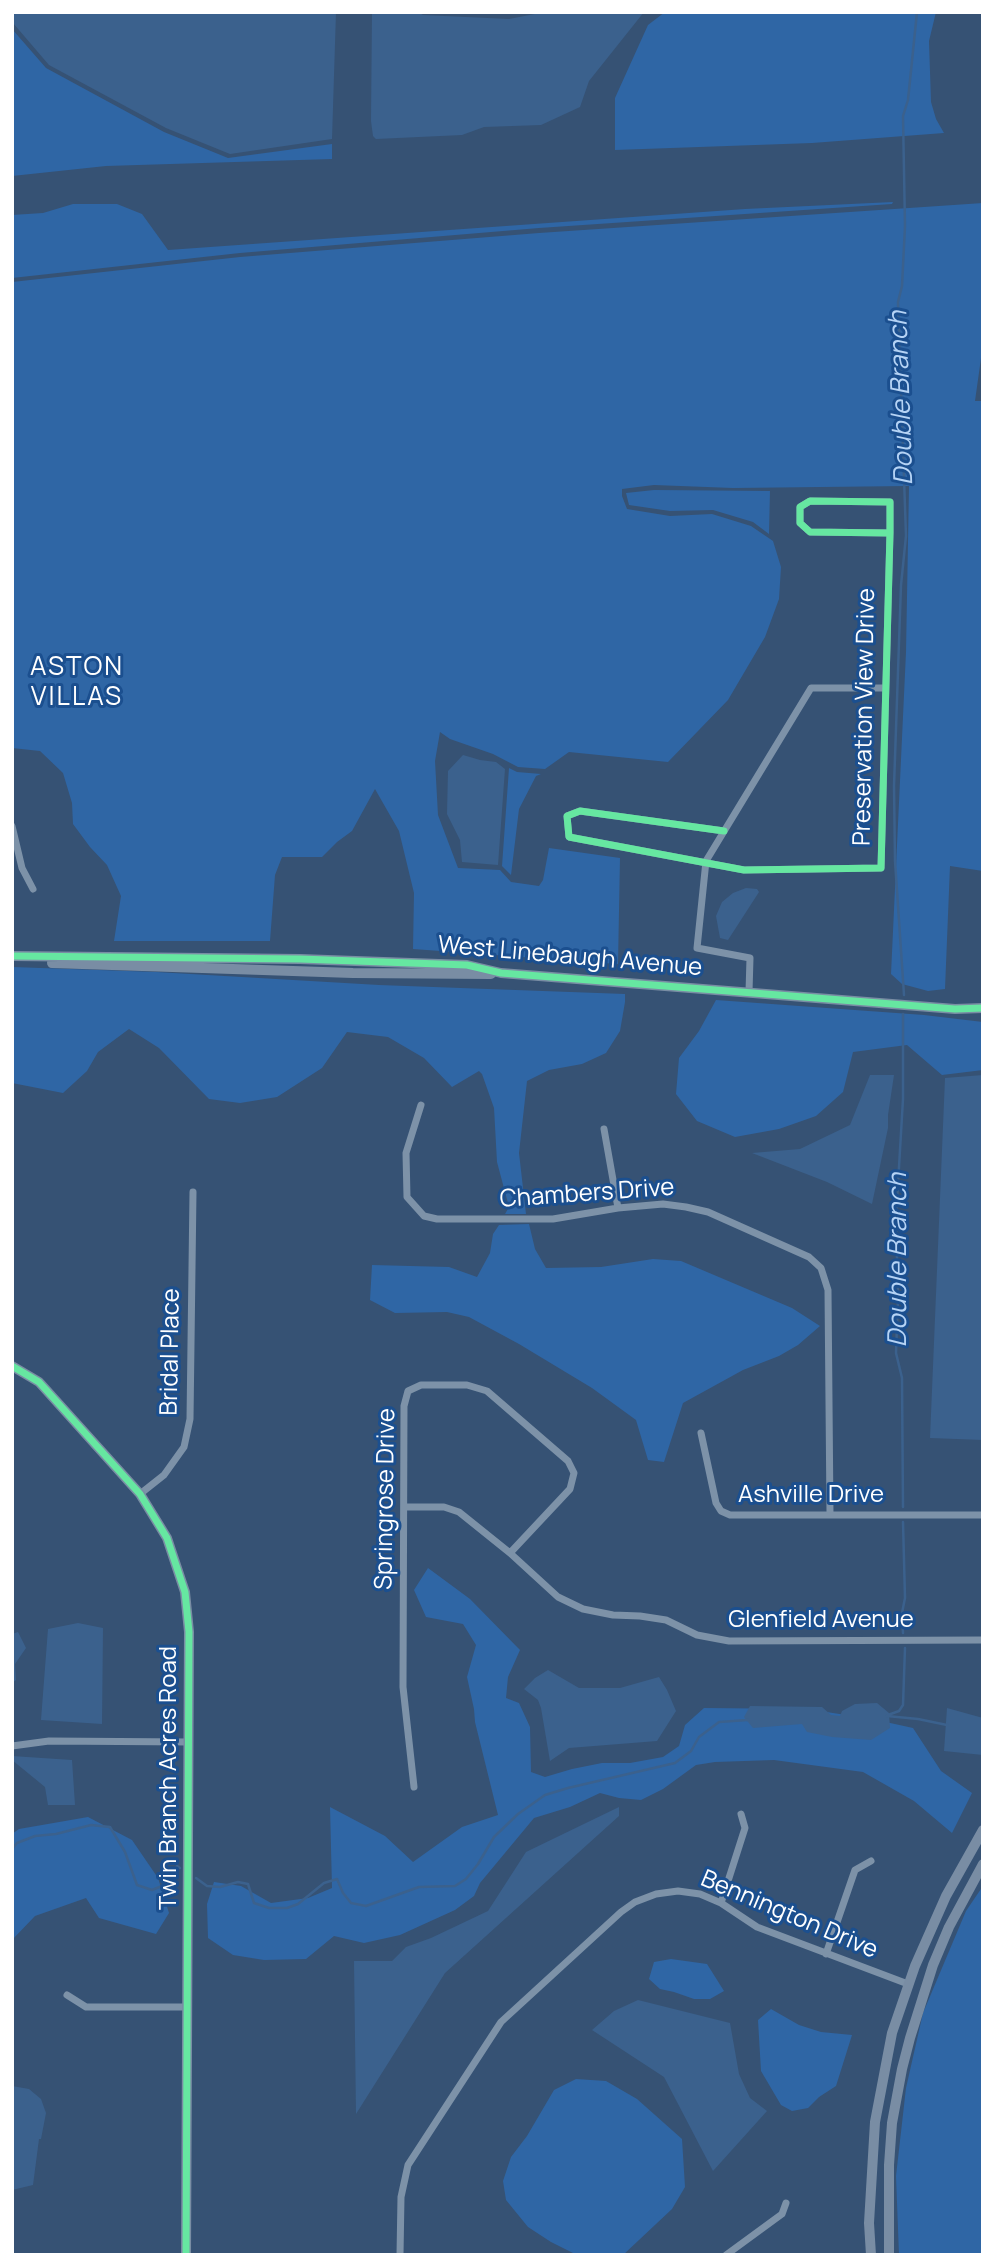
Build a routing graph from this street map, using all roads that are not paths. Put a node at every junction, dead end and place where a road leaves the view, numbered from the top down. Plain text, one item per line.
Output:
1 (890, 533) junction
2 (885, 688) junction
3 (12, 826) edge
4 (724, 831) junction
5 (705, 861) junction
6 (33, 889) dead end
7 (12, 956) edge
8 (354, 960) junction
9 (12, 962) edge
10 (300, 965) junction
11 (353, 973) junction
12 (501, 973) junction
13 (749, 992) junction
14 (983, 1008) edge
15 (955, 1009) junction
16 (983, 1016) edge
17 (421, 1105) dead end
18 (604, 1129) dead end
19 (192, 1192) dead end
20 (618, 1208) junction
21 (12, 1366) edge
22 (701, 1433) dead end
23 (140, 1494) junction
24 (404, 1507) junction
25 (830, 1514) junction
26 (983, 1515) edge
27 (510, 1553) junction
28 (983, 1640) edge
29 (189, 1742) junction
30 (12, 1746) edge
31 (414, 1787) dead end
32 (741, 1814) dead end
33 (983, 1830) edge
34 (871, 1861) dead end
35 (983, 1864) edge
36 (721, 1903) junction
37 (826, 1954) junction
38 (908, 1984) junction
39 (925, 1989) junction
40 (67, 1995) dead end
41 (187, 2007) junction
42 (786, 2203) dead end
43 (186, 2255) edge
44 (400, 2255) edge
45 (726, 2255) edge
46 (871, 2255) edge
47 (889, 2255) edge

1 - 1 street, Preservation View Drive
1 - 2 street, Preservation View Drive
2 - 4 street
2 - 5 street, Preservation View Drive
3 - 6 street
4 - 5 street
4 - 5 street, Preservation View Drive
5 - 13 street
7 - 10 street, West Linebaugh Avenue
8 - 10 street, West Linebaugh Avenue
8 - 11 street
8 - 12 street, West Linebaugh Avenue
9 - 10 street, West Linebaugh Avenue
10 - 11 street, West Linebaugh Avenue
11 - 12 street, West Linebaugh Avenue
12 - 13 street, West Linebaugh Avenue
13 - 15 street, West Linebaugh Avenue
14 - 15 street, West Linebaugh Avenue
15 - 16 street, West Linebaugh Avenue
17 - 20 street, Chambers Drive
18 - 20 street
19 - 23 street, Bridal Place
20 - 25 street, Chambers Drive
21 - 23 street, Twin Branch Acres Road
22 - 25 street, Ashville Drive
23 - 29 street, Twin Branch Acres Road
24 - 27 street, Glenfield Avenue
24 - 27 street, Springrose Drive
24 - 31 street, Springrose Drive
25 - 26 street, Ashville Drive
27 - 28 street, Glenfield Avenue
29 - 30 street
29 - 41 street, Twin Branch Acres Road
32 - 36 street
33 - 38 street
34 - 37 street
35 - 39 street
36 - 37 street, Bennington Drive
36 - 44 street, Bennington Drive
37 - 38 street, Bennington Drive
38 - 39 street
38 - 46 street
39 - 47 street
40 - 41 street
41 - 43 street, Twin Branch Acres Road
42 - 45 street

